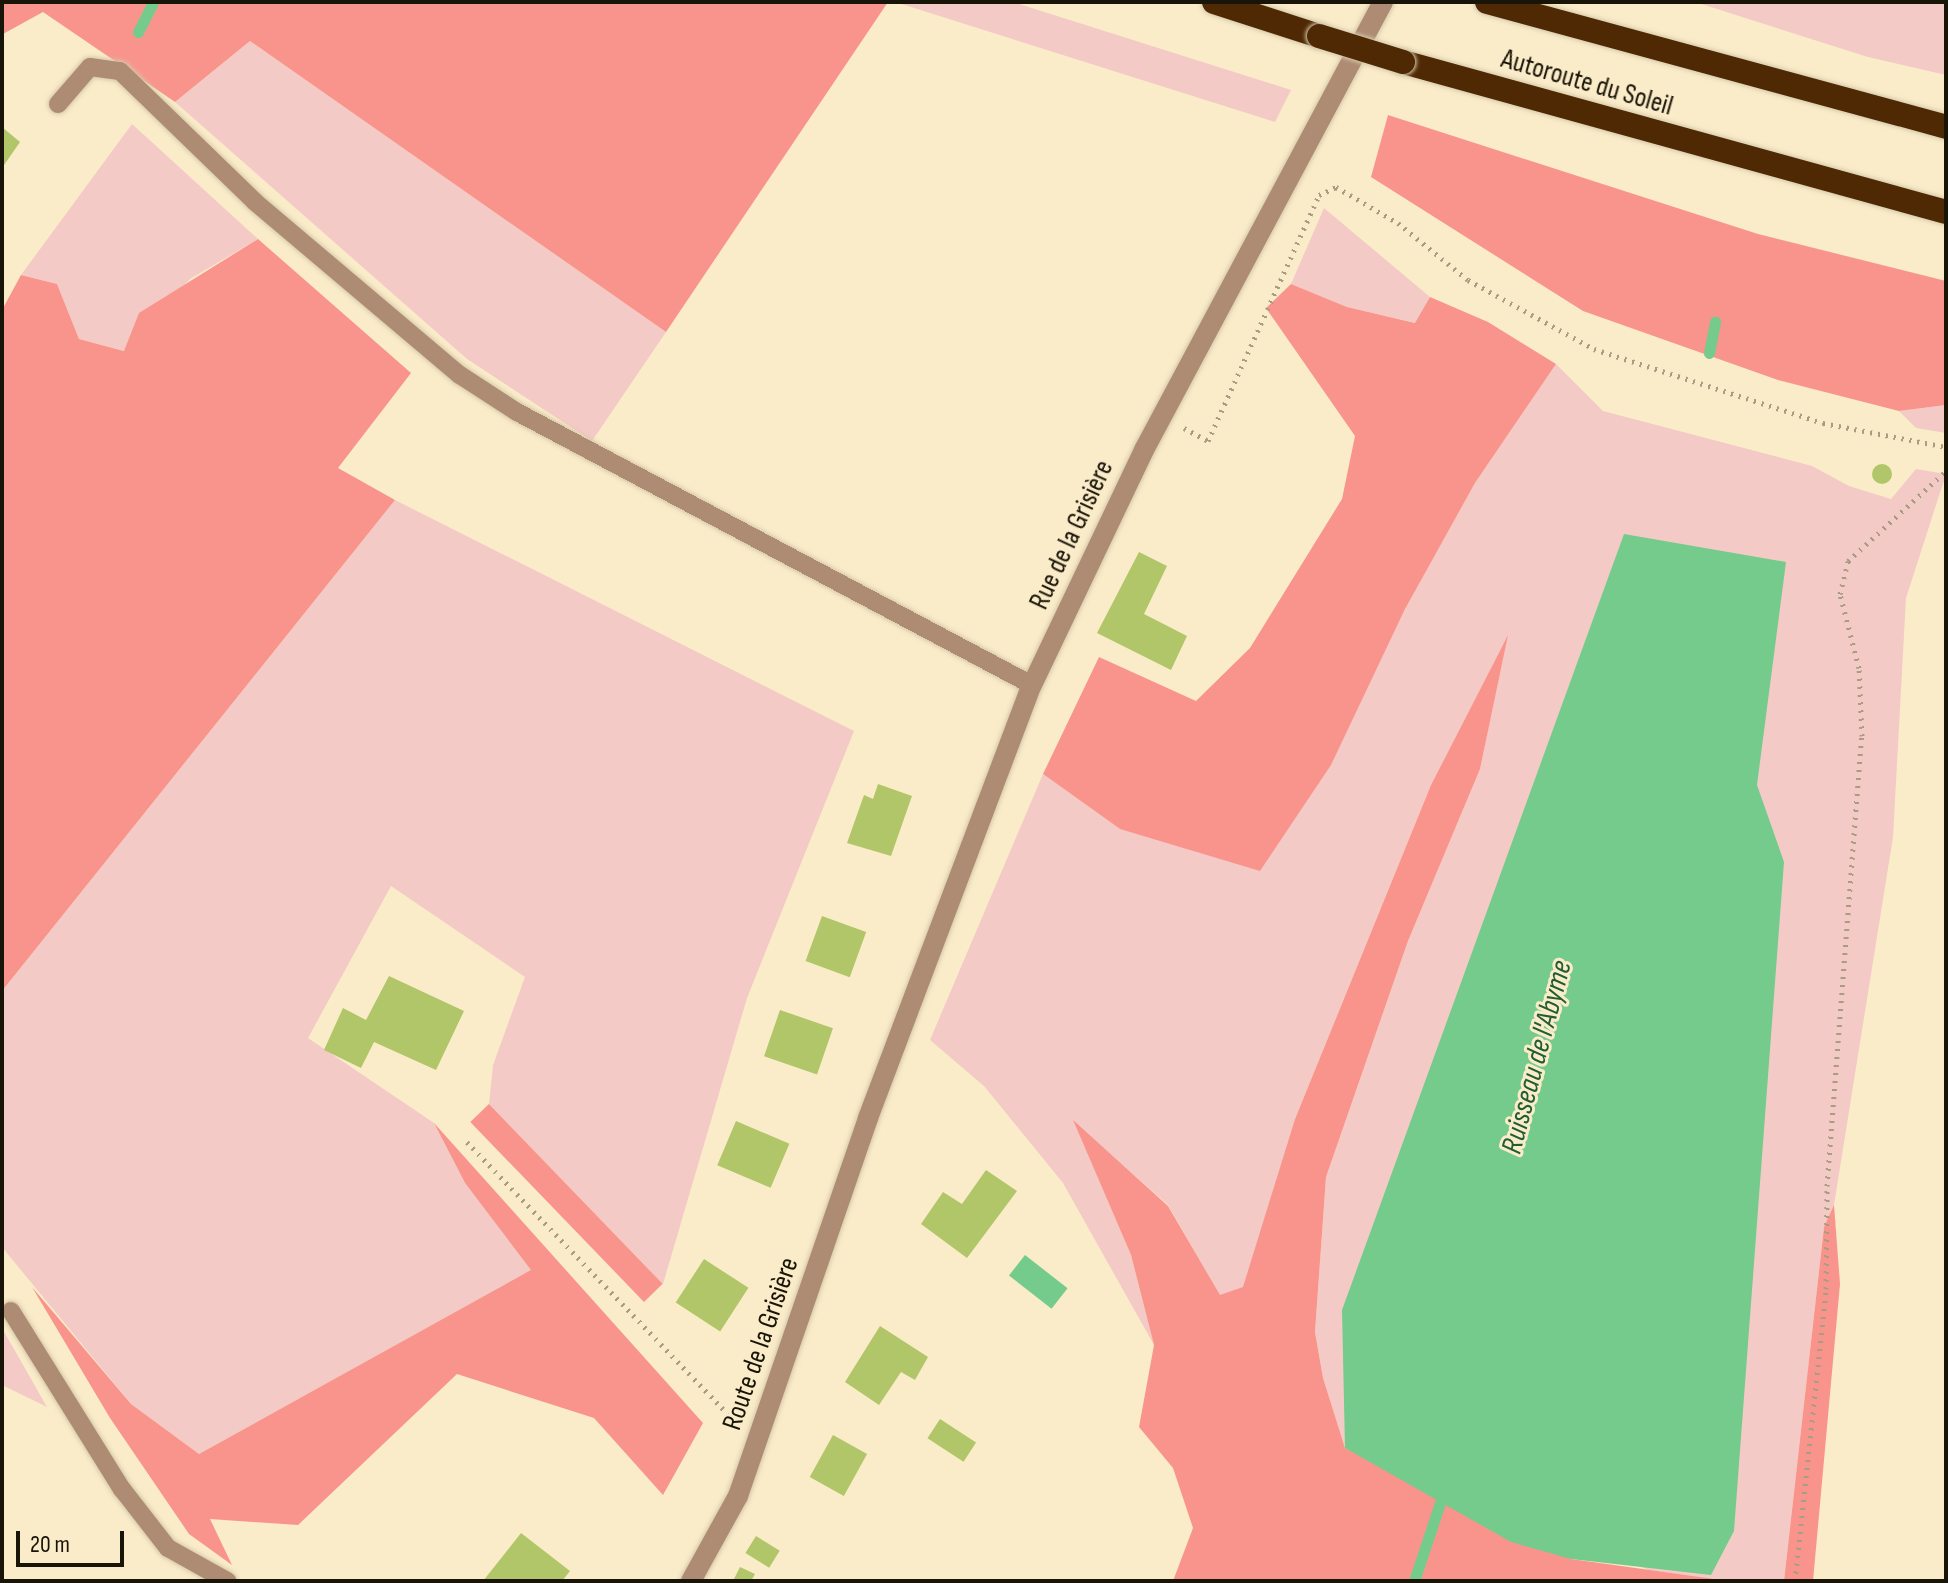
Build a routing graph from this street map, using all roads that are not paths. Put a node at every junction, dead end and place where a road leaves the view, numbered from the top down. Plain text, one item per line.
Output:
1 (1214, 2) edge
2 (1383, 2) edge
3 (1487, 2) edge
4 (58, 104) dead end
5 (1946, 127) edge
6 (1946, 212) edge
7 (1032, 685) junction
8 (868, 1118) joint
9 (11, 1311) dead end
10 (227, 1581) edge
11 (691, 1581) edge

1 - 6 highway, Autoroute du Soleil, bridge
2 - 7 street, Rue de la Grisière
3 - 5 highway, Autoroute du Soleil
4 - 7 lane
7 - 8 street, Rue de la Grisière
8 - 11 street, Route de la Grisière
9 - 10 lane

